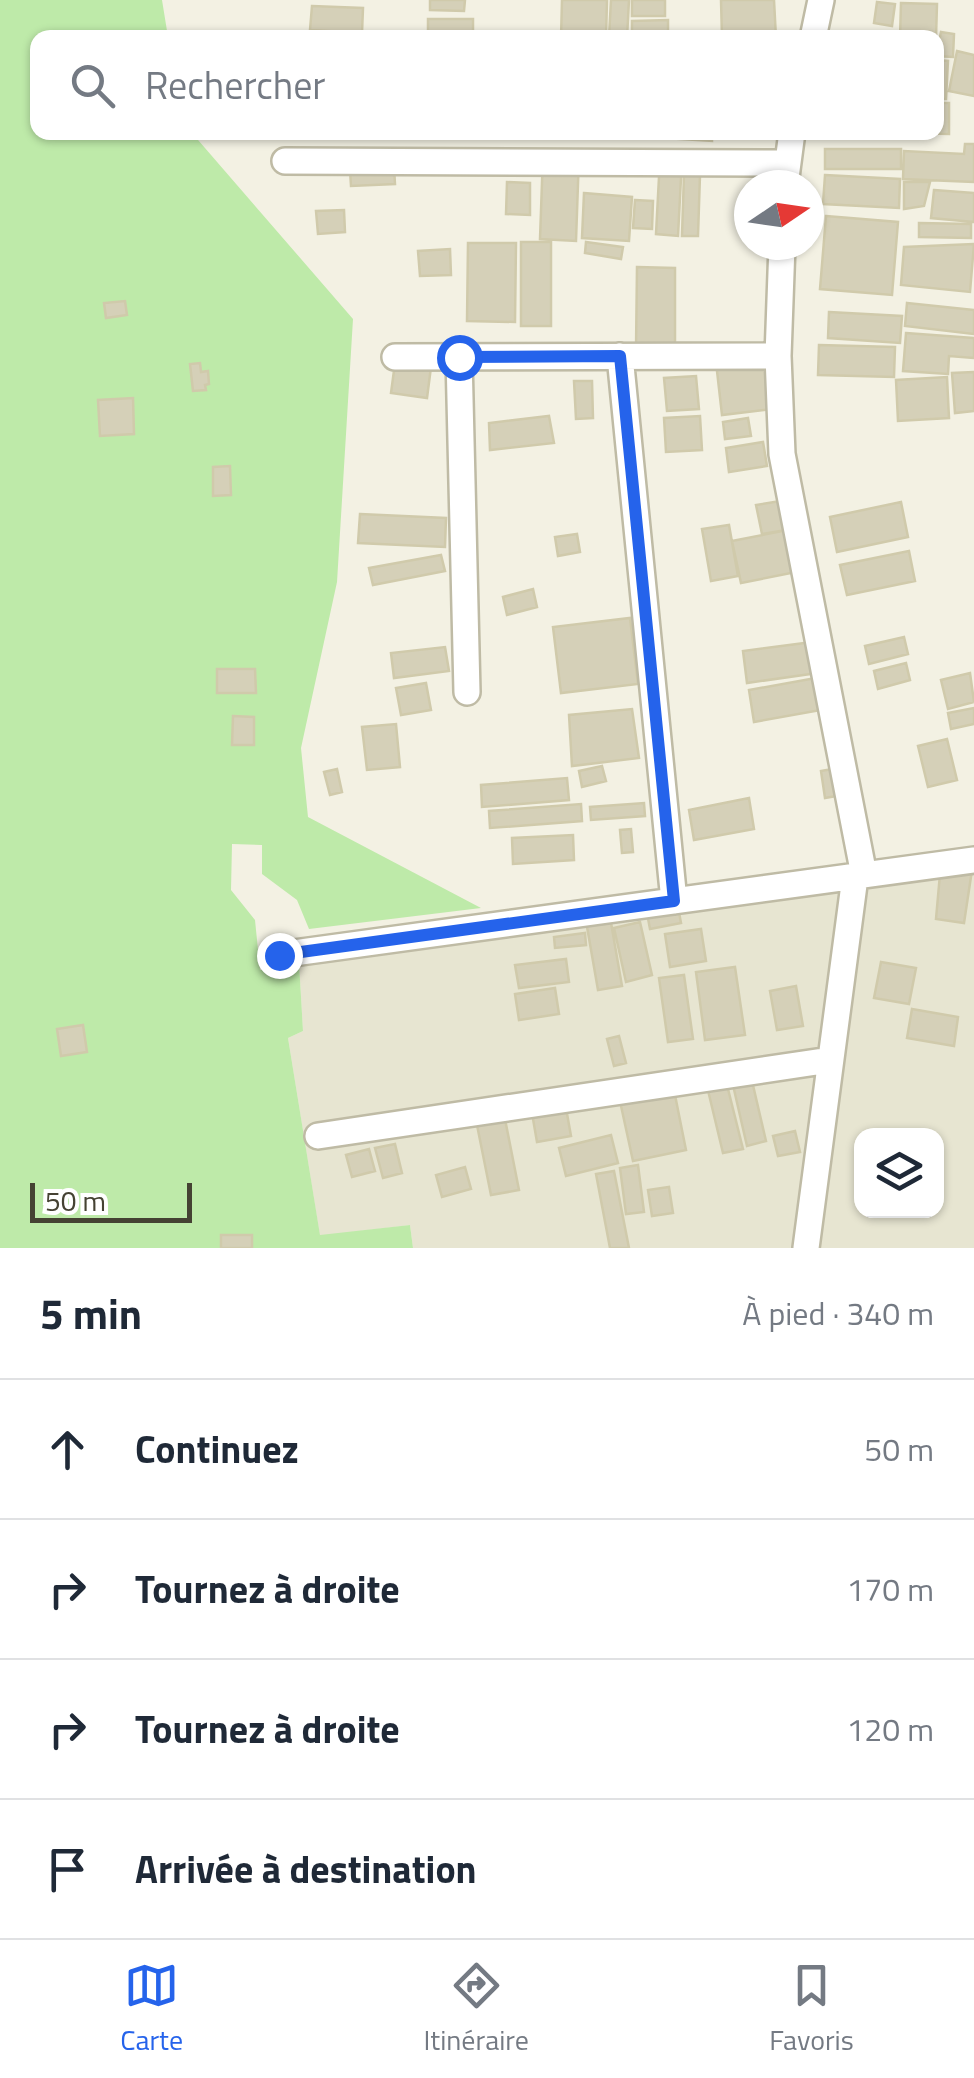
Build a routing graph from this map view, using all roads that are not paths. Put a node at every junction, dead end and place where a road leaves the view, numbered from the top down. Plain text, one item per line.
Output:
1 (821, 0) edge
2 (815, 30) edge
3 (791, 140) edge
4 (285, 161) dead end
5 (786, 170) edge
6 (734, 173) edge
7 (781, 260) edge
8 (620, 356) junction
9 (778, 356) junction
10 (395, 357) dead end
11 (459, 357) junction
12 (467, 692) dead end
13 (974, 860) edge
14 (859, 876) junction
15 (674, 901) junction
16 (279, 955) dead end
17 (830, 1060) junction
18 (318, 1136) dead end
19 (806, 1248) edge

1 - 2 street
3 - 5 street
4 - 6 street
7 - 9 street
8 - 9 street
8 - 11 street
8 - 15 street
9 - 14 street
10 - 11 street
11 - 12 street
13 - 14 street
14 - 15 street
14 - 17 street
15 - 16 street
17 - 18 street
17 - 19 street

